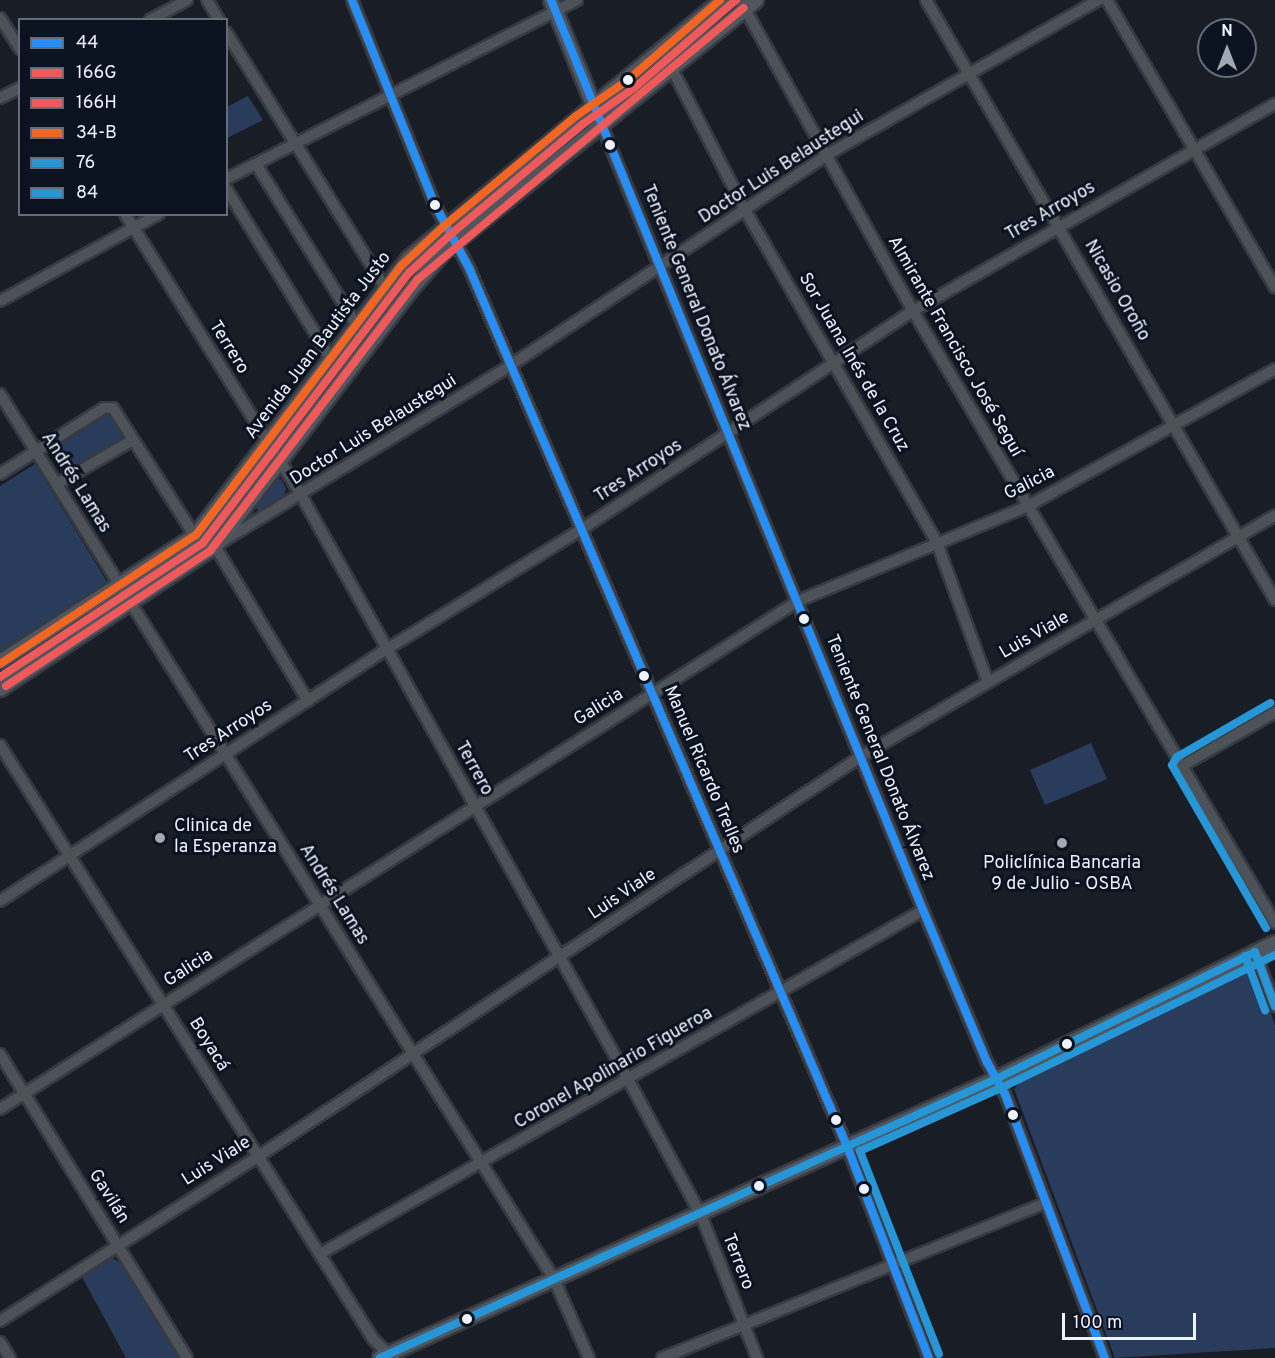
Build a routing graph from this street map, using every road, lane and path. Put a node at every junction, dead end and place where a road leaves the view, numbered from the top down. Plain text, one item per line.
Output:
1 (188, 0) edge
2 (207, 0) edge
3 (352, 0) edge
4 (577, 0) edge
5 (722, 0) edge
6 (756, 0) edge
7 (926, 0) edge
8 (1099, 0) edge
9 (1107, 0) edge
10 (553, 5) edge
11 (742, 5) edge
12 (0, 18) edge
13 (154, 18) edge
14 (218, 18) edge
15 (228, 35) edge
16 (18, 46) edge
17 (672, 69) junction
18 (968, 74) junction
19 (18, 89) edge
20 (391, 97) junction
21 (0, 98) edge
22 (593, 104) junction
23 (1275, 104) edge
24 (603, 127) junction
25 (295, 144) junction
26 (1194, 150) junction
27 (825, 156) junction
28 (256, 164) junction
29 (228, 178) edge
30 (228, 191) edge
31 (745, 210) junction
32 (126, 216) edge
33 (155, 216) edge
34 (445, 226) junction
35 (1059, 226) junction
36 (134, 228) junction
37 (456, 242) junction
38 (661, 267) junction
39 (385, 287) junction
40 (1275, 287) edge
41 (0, 301) edge
42 (913, 311) junction
43 (356, 324) junction
44 (330, 358) junction
45 (835, 363) junction
46 (511, 365) junction
47 (1275, 369) edge
48 (0, 394) edge
49 (1173, 424) junction
50 (727, 434) junction
51 (133, 440) junction
52 (267, 443) junction
53 (36, 450) junction
54 (280, 461) junction
55 (0, 474) edge
56 (57, 484) junction
57 (301, 495) junction
58 (1028, 506) junction
59 (1275, 515) edge
60 (582, 530) junction
61 (195, 536) junction
62 (1237, 536) junction
63 (936, 543) junction
64 (215, 546) junction
65 (120, 586) junction
66 (1275, 600) edge
67 (798, 601) junction
68 (131, 603) junction
69 (1095, 621) junction
70 (387, 649) junction
71 (0, 662) edge
72 (988, 682) junction
73 (0, 689) edge
74 (653, 694) junction
75 (308, 701) junction
76 (1275, 712) edge
77 (0, 745) edge
78 (225, 755) junction
79 (860, 757) junction
80 (1182, 766) junction
81 (474, 806) junction
82 (720, 850) junction
83 (70, 856) junction
84 (0, 901) edge
85 (319, 905) junction
86 (923, 910) junction
87 (1275, 923) edge
88 (1275, 942) edge
89 (1255, 952) junction
90 (559, 957) junction
91 (781, 993) junction
92 (163, 1005) junction
93 (1275, 1006) edge
94 (414, 1053) junction
95 (0, 1054) edge
96 (628, 1079) junction
97 (996, 1079) junction
98 (24, 1094) junction
99 (0, 1109) edge
100 (847, 1146) junction
101 (259, 1156) junction
102 (482, 1164) junction
103 (1046, 1203) junction
104 (701, 1215) junction
105 (118, 1246) junction
106 (320, 1254) junction
107 (892, 1265) junction
108 (554, 1279) junction
109 (0, 1321) edge
110 (744, 1325) junction
111 (0, 1342) edge
112 (387, 1357) edge
113 (10, 1358) edge
114 (187, 1358) edge
115 (589, 1358) edge
116 (662, 1358) edge
117 (757, 1358) edge
118 (929, 1358) edge
119 (1105, 1358) edge

1 - 13 street
2 - 14 street
3 - 20 street, Manuel Ricardo Trelles
4 - 10 street
5 - 22 main road, Avenida Juan Bautista Justo
6 - 11 main road
7 - 18 street, Nicasio Oroño
8 - 18 street, Doctor Luis Belaustegui
9 - 26 street
10 - 20 street
10 - 22 main road
11 - 17 main road
11 - 27 street, Almirante Francisco José Seguí
12 - 16 street
15 - 25 street
17 - 24 main road
17 - 31 street, Sor Juana Inés de la Cruz
18 - 27 street, Doctor Luis Belaustegui
18 - 35 street, Nicasio Oroño
19 - 21 street
20 - 25 street
20 - 34 street, Manuel Ricardo Trelles
22 - 24 street, Teniente General Donato Álvarez
22 - 34 main road, Avenida Juan Bautista Justo
23 - 26 street, Tres Arroyos
24 - 37 main road
24 - 38 street, Teniente General Donato Álvarez
25 - 28 street
25 - 39 street
26 - 35 street, Tres Arroyos
26 - 40 street
27 - 31 street, Doctor Luis Belaustegui
27 - 42 street, Almirante Francisco José Seguí
28 - 29 street
28 - 43 street
30 - 44 street
31 - 38 street, Doctor Luis Belaustegui
31 - 45 street, Sor Juana Inés de la Cruz
32 - 36 street, Terrero
33 - 36 street
34 - 37 street, Manuel Ricardo Trelles
34 - 39 main road, Avenida Juan Bautista Justo
35 - 42 street, Tres Arroyos
35 - 49 street, Nicasio Oroño
36 - 41 street
36 - 52 street, Terrero
37 - 46 street, Manuel Ricardo Trelles
37 - 54 main road
38 - 46 street, Doctor Luis Belaustegui
38 - 50 street, Teniente General Donato Álvarez
39 - 43 main road, Avenida Juan Bautista Justo
42 - 45 street, Tres Arroyos
42 - 58 street, Almirante Francisco José Seguí
43 - 44 main road, Avenida Juan Bautista Justo
44 - 52 main road, Avenida Juan Bautista Justo
45 - 50 street, Tres Arroyos
45 - 63 street, Sor Juana Inés de la Cruz
46 - 57 street, Doctor Luis Belaustegui
46 - 60 street, Manuel Ricardo Trelles
47 - 49 street, Galicia
48 - 53 street, Andrés Lamas
49 - 58 street, Galicia
49 - 62 street, Nicasio Oroño
50 - 60 street, Tres Arroyos
50 - 67 street, Teniente General Donato Álvarez
51 - 53 street
51 - 56 street
51 - 61 street
52 - 54 street, Terrero
52 - 61 main road, Avenida Juan Bautista Justo
53 - 55 street
53 - 56 street, Andrés Lamas
54 - 57 street, Terrero
54 - 64 main road
56 - 65 street, Andrés Lamas
57 - 64 street, Doctor Luis Belaustegui
57 - 70 street, Terrero
58 - 63 street, Galicia
58 - 69 street, Almirante Francisco José Seguí
59 - 62 street, Luis Viale
60 - 70 street, Tres Arroyos
60 - 74 street, Manuel Ricardo Trelles
61 - 65 main road, Avenida Juan Bautista Justo
62 - 66 street, Nicasio Oroño
62 - 69 street, Luis Viale
63 - 67 street, Galicia
63 - 72 street, Sor Juana Inés de la Cruz
64 - 68 main road
64 - 75 street
65 - 68 street, Andrés Lamas
65 - 71 main road, Avenida Juan Bautista Justo
67 - 74 street, Galicia
67 - 79 street, Teniente General Donato Álvarez
68 - 73 main road
68 - 78 street, Andrés Lamas
69 - 72 street, Luis Viale
69 - 80 street, Almirante Francisco José Seguí
70 - 75 street, Tres Arroyos
70 - 81 street, Terrero
72 - 79 street, Luis Viale
74 - 81 street, Galicia
74 - 82 street, Manuel Ricardo Trelles
75 - 78 street, Tres Arroyos
76 - 80 street
77 - 83 street, Boyacá
78 - 83 street, Tres Arroyos
78 - 85 street, Andrés Lamas
79 - 82 street, Luis Viale
79 - 86 street, Teniente General Donato Álvarez
80 - 87 street, Almirante Francisco José Seguí
81 - 85 street, Galicia
81 - 90 street, Terrero
82 - 90 street, Luis Viale
82 - 91 street, Manuel Ricardo Trelles
83 - 84 street, Tres Arroyos
83 - 92 street, Boyacá
85 - 92 street, Galicia
85 - 94 street, Andrés Lamas
86 - 91 street, Coronel Apolinario Figueroa
86 - 97 street, Teniente General Donato Álvarez
88 - 89 main road
89 - 93 street
89 - 97 main road
90 - 94 street, Luis Viale
90 - 96 street, Terrero
91 - 96 street, Coronel Apolinario Figueroa
91 - 100 street, Manuel Ricardo Trelles
92 - 98 street, Galicia
92 - 101 street, Boyacá
94 - 101 street, Luis Viale
94 - 102 street, Andrés Lamas
95 - 98 street, Gavilán
96 - 102 street, Coronel Apolinario Figueroa
96 - 104 street, Terrero
97 - 100 main road
97 - 103 street, Teniente General Donato Álvarez
98 - 99 street, Galicia
98 - 105 street, Gavilán
100 - 104 main road
100 - 107 street, Manuel Ricardo Trelles
101 - 105 street, Luis Viale
101 - 106 street, Boyacá
102 - 106 street, Coronel Apolinario Figueroa
102 - 108 street, Andrés Lamas
103 - 107 street
103 - 119 street, Teniente General Donato Álvarez
104 - 108 main road
104 - 110 street, Terrero
105 - 109 street, Luis Viale
105 - 114 street, Gavilán
106 - 112 street, Boyacá
107 - 110 street
107 - 118 street, Manuel Ricardo Trelles
108 - 112 main road
108 - 115 street, Andrés Lamas
110 - 116 street
110 - 117 street, Terrero
111 - 113 street

